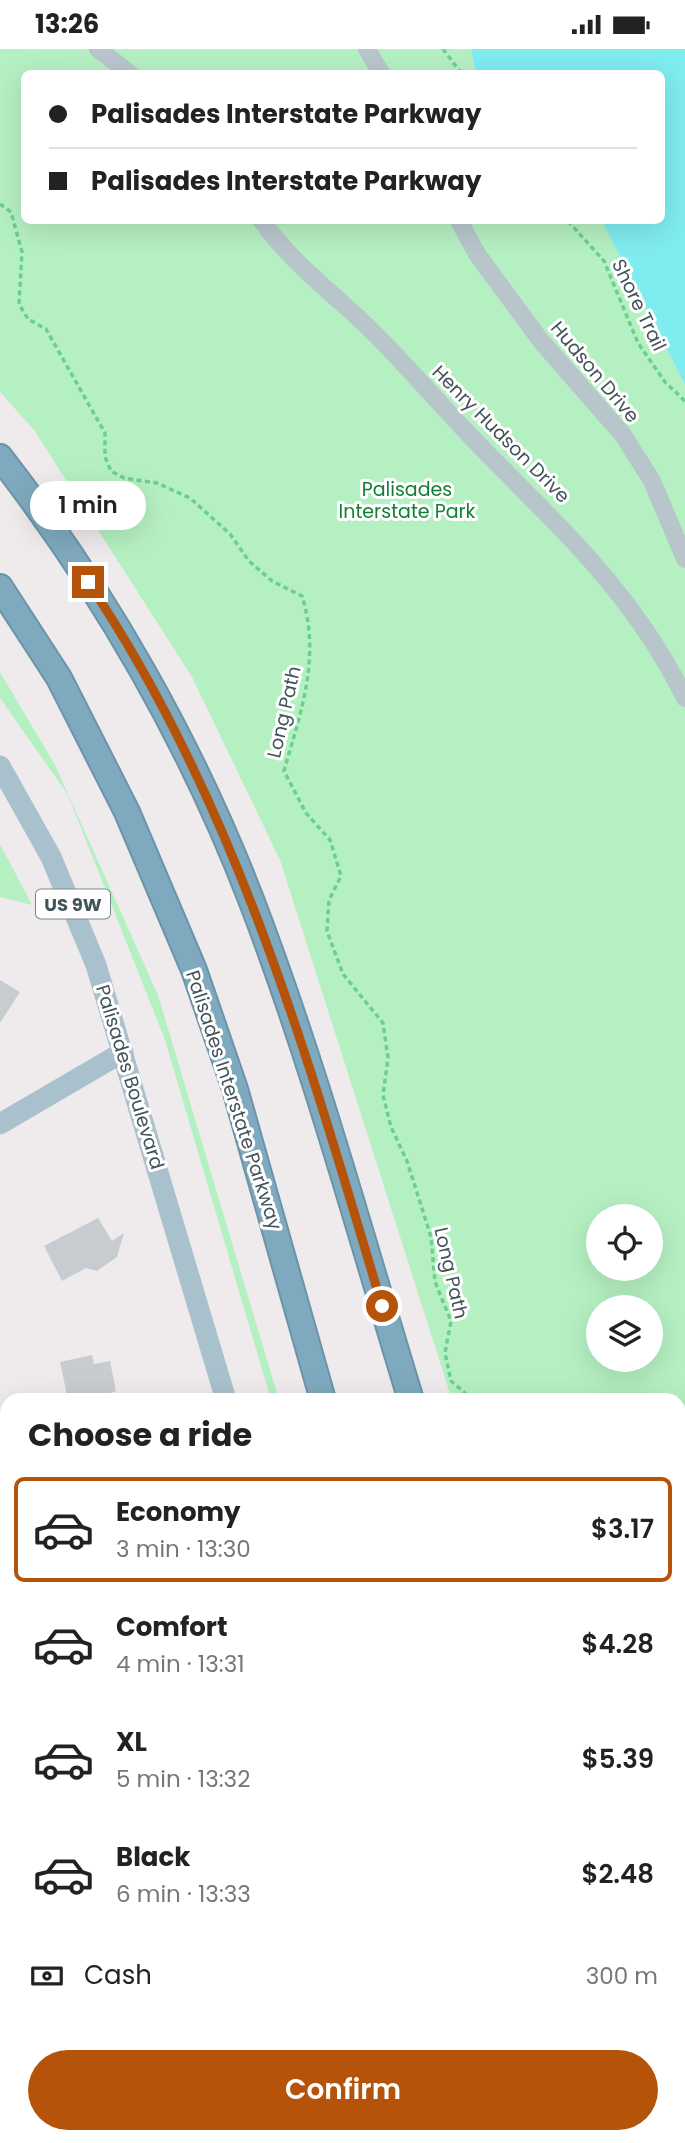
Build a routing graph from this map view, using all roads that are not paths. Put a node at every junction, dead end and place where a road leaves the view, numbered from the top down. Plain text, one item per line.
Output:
1 (98, 49) edge
2 (367, 49) edge
3 (125, 70) edge
4 (378, 70) edge
5 (265, 224) edge
6 (461, 224) edge
7 (0, 457) edge
8 (685, 559) edge
9 (0, 587) edge
10 (685, 698) edge
11 (0, 767) edge
12 (123, 1052) junction
13 (0, 1124) edge
14 (224, 1393) edge
15 (321, 1393) edge
16 (409, 1393) edge

1 - 3 street
2 - 4 street
5 - 10 street, Henry Hudson Drive
6 - 8 street, Hudson Drive
7 - 16 highway
9 - 15 highway, Palisades Interstate Parkway
11 - 12 main road, Palisades Boulevard / US 9W
12 - 13 main road
12 - 14 main road, Palisades Boulevard / US 9W

